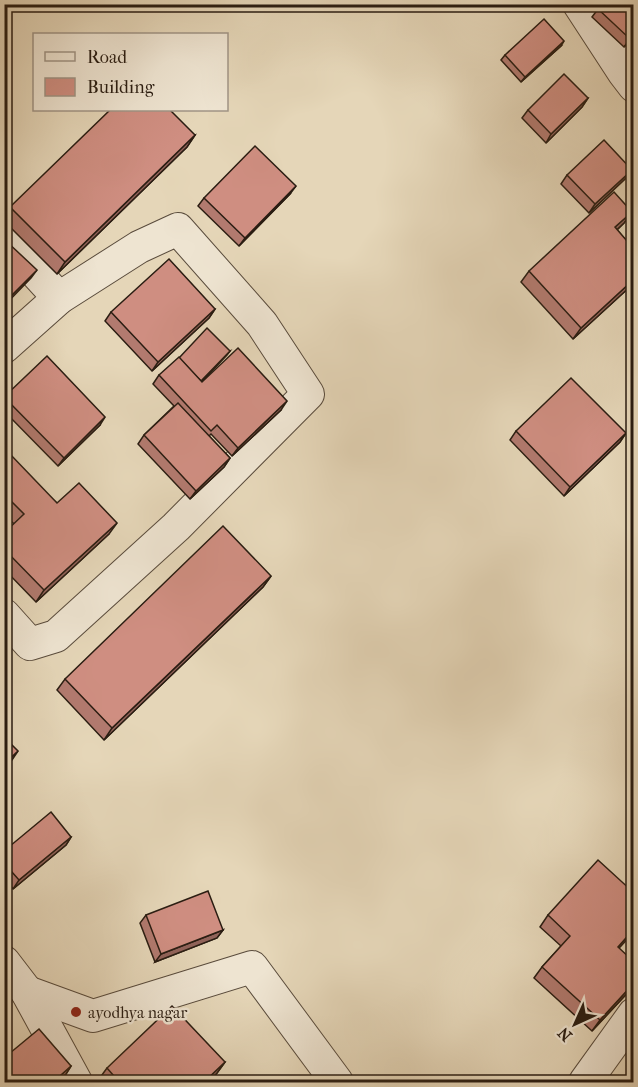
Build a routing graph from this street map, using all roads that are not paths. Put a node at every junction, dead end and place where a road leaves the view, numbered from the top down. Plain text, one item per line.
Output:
1 (579, 4) edge
2 (633, 86) edge
3 (4, 238) edge
4 (59, 298) junction
5 (4, 347) edge
6 (4, 615) edge
7 (4, 962) edge
8 (27, 992) junction
9 (633, 1014) edge
10 (76, 1083) edge
11 (338, 1083) edge
12 (585, 1083) edge

1 - 2 street
3 - 4 street
4 - 5 street
4 - 6 street
7 - 8 street
8 - 10 street
8 - 11 street
9 - 12 street

